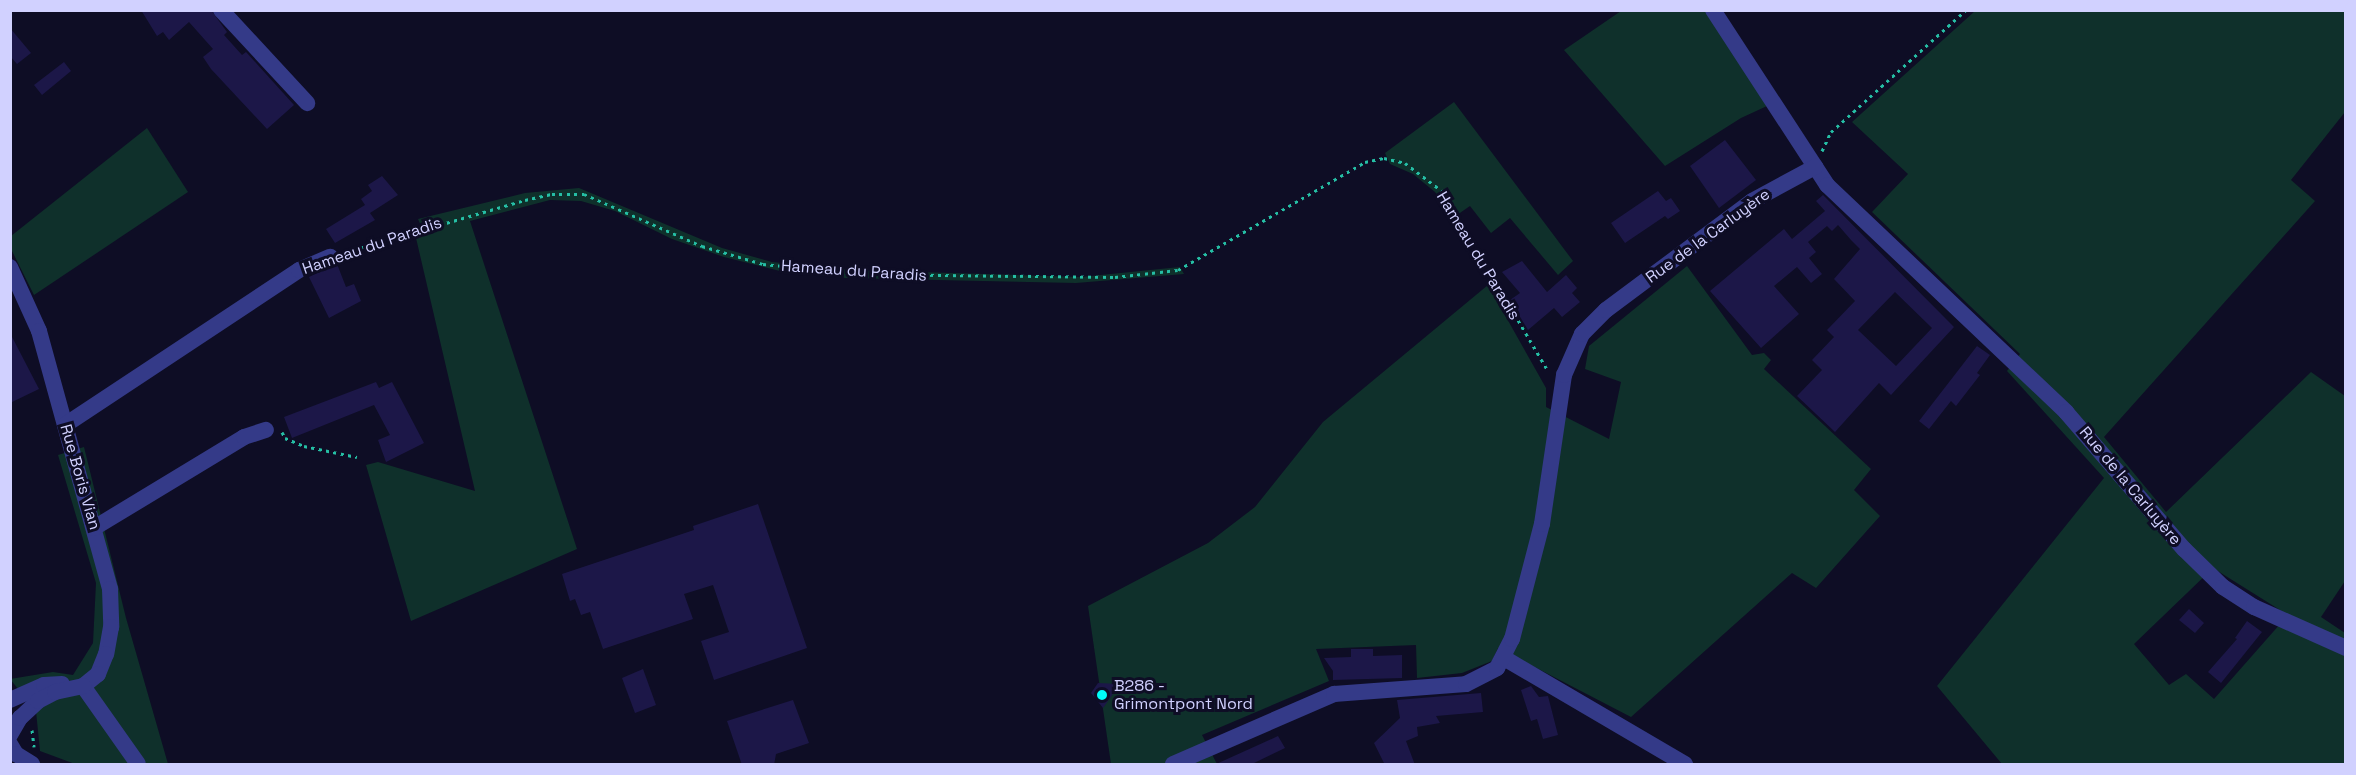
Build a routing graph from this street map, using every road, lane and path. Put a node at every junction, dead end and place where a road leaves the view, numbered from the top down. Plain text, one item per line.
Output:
1 (221, 10) edge
2 (1713, 10) edge
3 (1966, 10) edge
4 (307, 103) dead end
5 (1815, 167) junction
6 (330, 258) joint
7 (10, 267) edge
8 (1562, 392) junction
9 (65, 425) junction
10 (266, 430) joint
11 (357, 457) dead end
12 (94, 528) junction
13 (2346, 648) edge
14 (1504, 658) junction
15 (83, 686) junction
16 (10, 700) edge
17 (10, 735) edge
18 (10, 744) edge
19 (32, 765) edge
20 (138, 765) edge
21 (1173, 765) edge
22 (1684, 765) edge

1 - 4 street
2 - 5 street
3 - 5 path
5 - 8 street, Rue de la Carluyère
5 - 13 street, Rue de la Carluyère
6 - 8 path, Hameau du Paradis
6 - 9 street, Hameau du Paradis
7 - 9 street, Rue Boris Vian
8 - 14 street, Rue de la Carluyère
9 - 12 street, Rue Boris Vian
10 - 11 path
10 - 12 street
12 - 15 street, Rue Boris Vian
14 - 21 street
14 - 22 street
15 - 16 street
15 - 17 street
15 - 20 street
18 - 19 street

